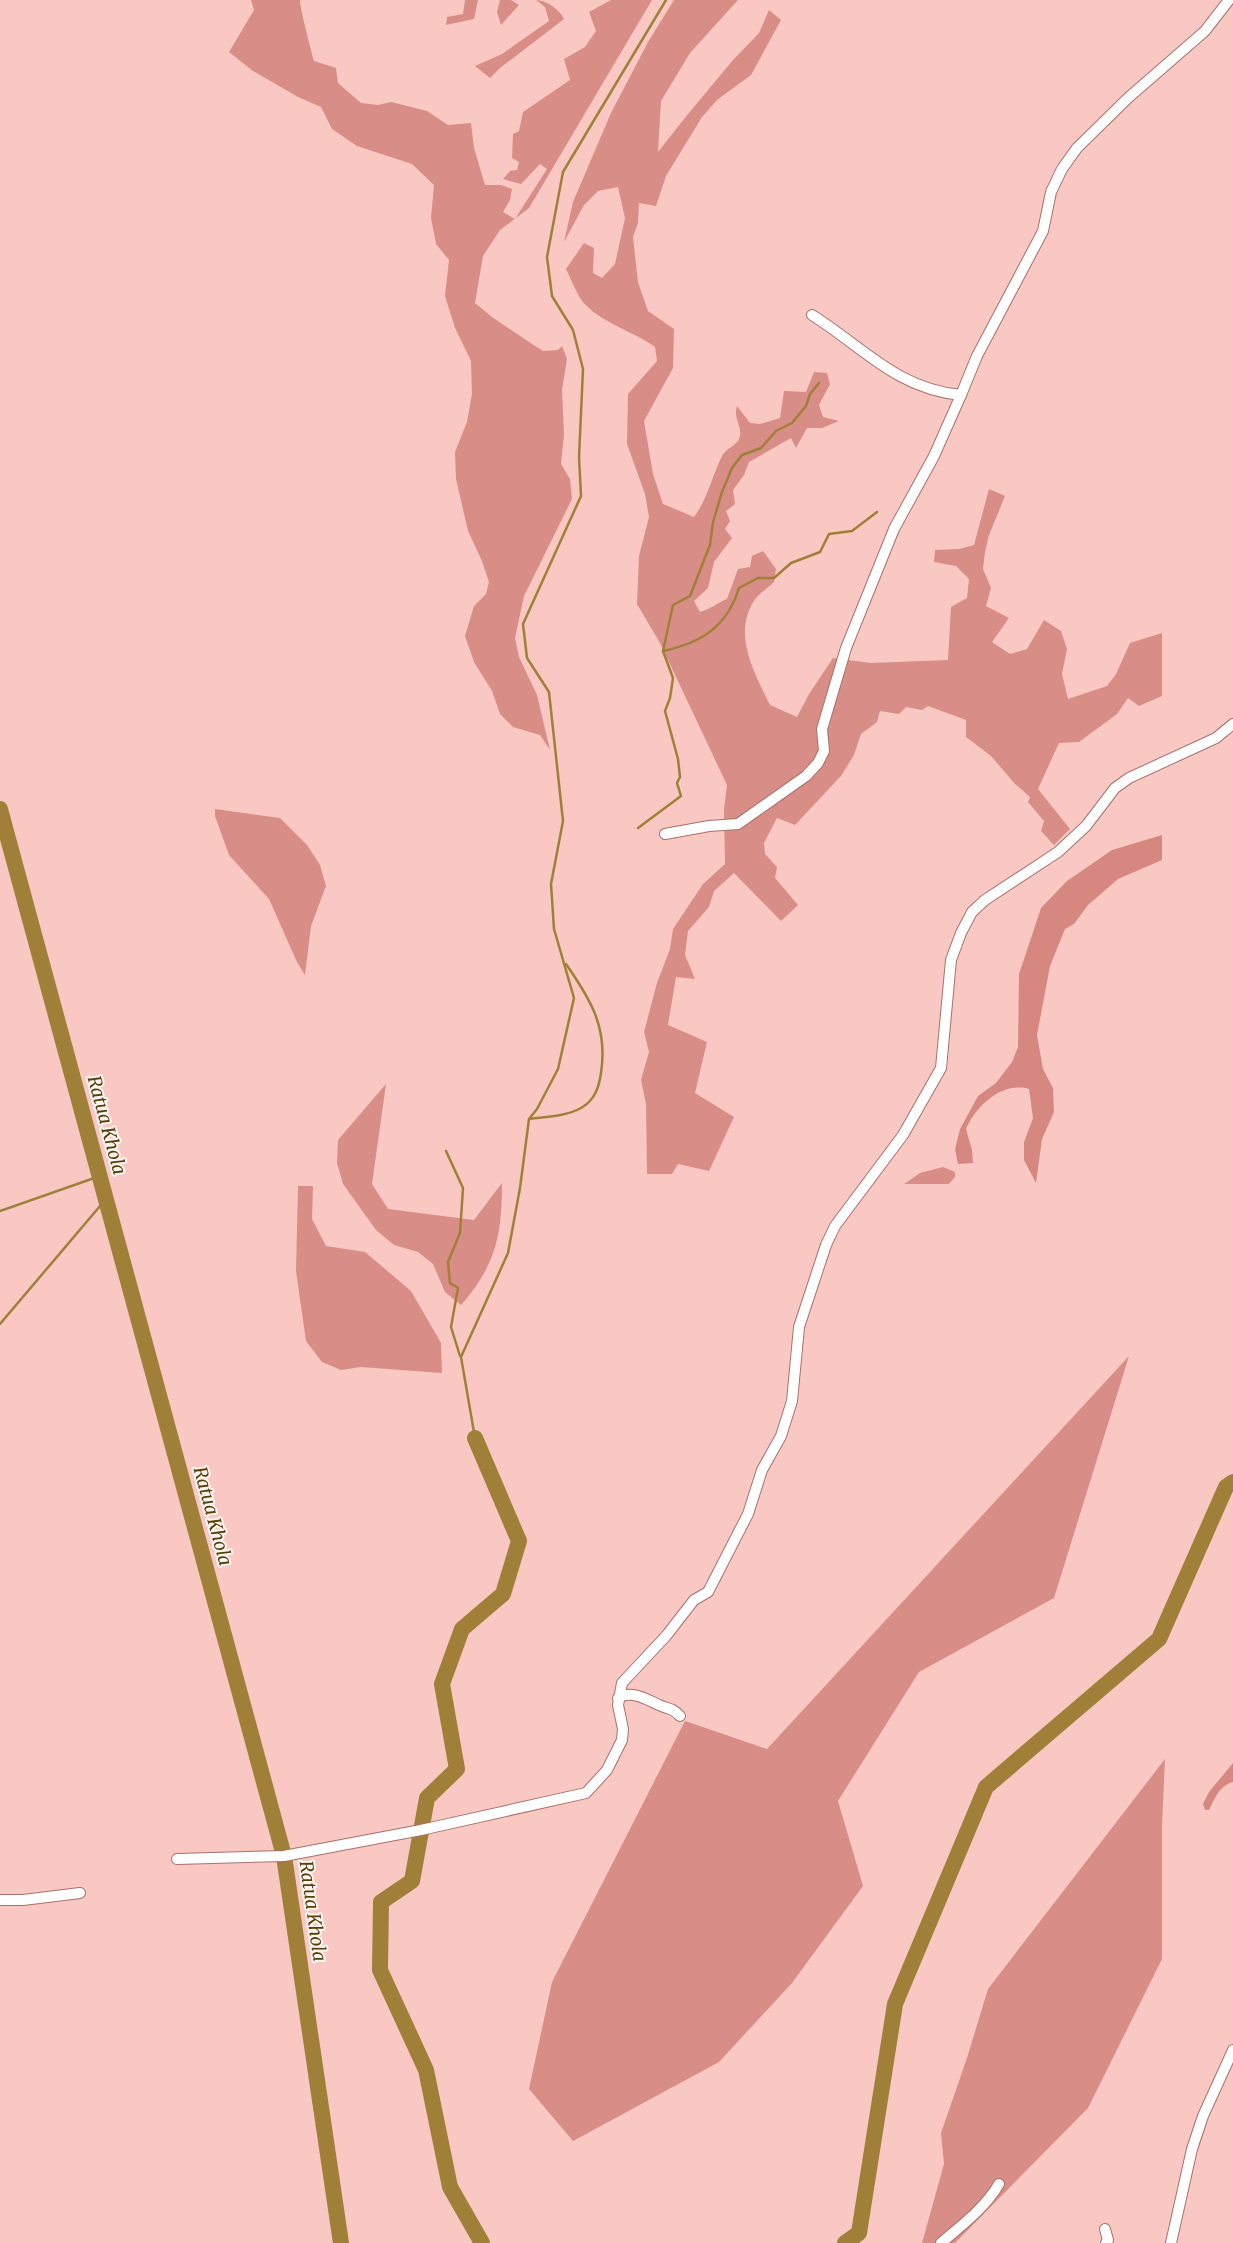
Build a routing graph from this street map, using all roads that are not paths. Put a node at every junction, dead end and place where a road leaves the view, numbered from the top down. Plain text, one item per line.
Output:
1 (1229, 0) edge
2 (812, 315) dead end
3 (961, 396) junction
4 (1233, 724) edge
5 (665, 834) dead end
6 (618, 1698) junction
7 (680, 1716) dead end
8 (177, 1859) dead end
9 (80, 1894) dead end
10 (0, 1900) edge
11 (1233, 2050) edge
12 (999, 2184) dead end
13 (1105, 2229) dead end
14 (941, 2243) edge
15 (1106, 2243) edge
16 (1171, 2243) edge

1 - 3 street
2 - 3 street
3 - 5 street
4 - 6 street
6 - 7 street
6 - 8 street
9 - 10 street
11 - 16 street
12 - 14 street
13 - 15 street

